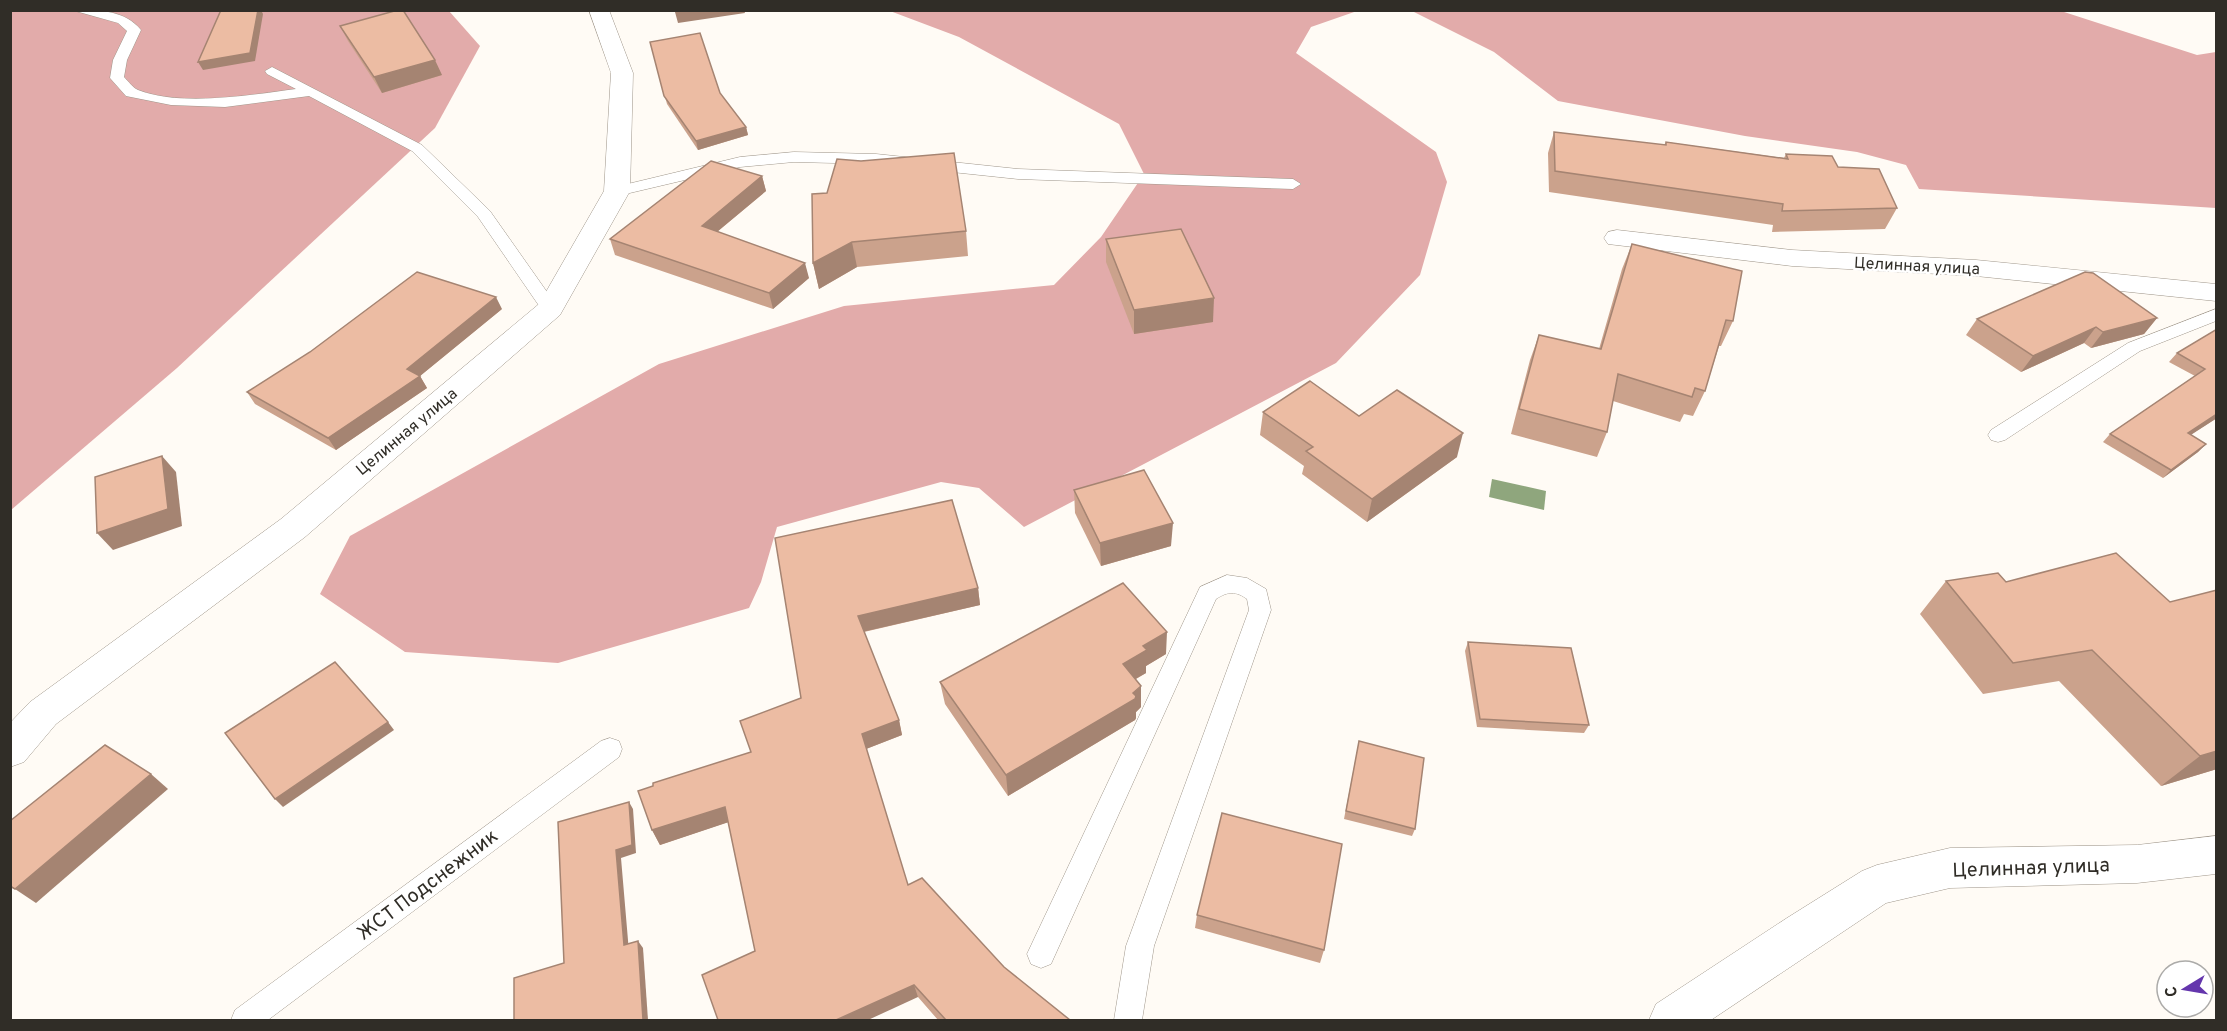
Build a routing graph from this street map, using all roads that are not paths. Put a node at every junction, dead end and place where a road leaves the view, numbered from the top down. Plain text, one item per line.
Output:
1 (78, 10) edge
2 (599, 10) edge
3 (272, 71) dead end
4 (310, 92) junction
5 (1293, 184) dead end
6 (617, 191) junction
7 (1617, 238) dead end
8 (2217, 293) edge
9 (550, 309) junction
10 (2217, 315) edge
11 (1998, 435) dead end
12 (610, 749) dead end
13 (10, 750) edge
14 (2217, 855) edge
15 (1041, 954) dead end
16 (245, 1020) edge
17 (1128, 1020) edge
18 (1672, 1020) edge

1 - 4 lane
2 - 6 street, Целинная улица
3 - 4 lane
4 - 9 lane
5 - 6 lane
6 - 9 street, Целинная улица
7 - 8 street, Целинная улица
9 - 13 street, Целинная улица
10 - 11 lane
12 - 16 lane, ЖСТ Подснежник
14 - 18 street, Целинная улица
15 - 17 lane

